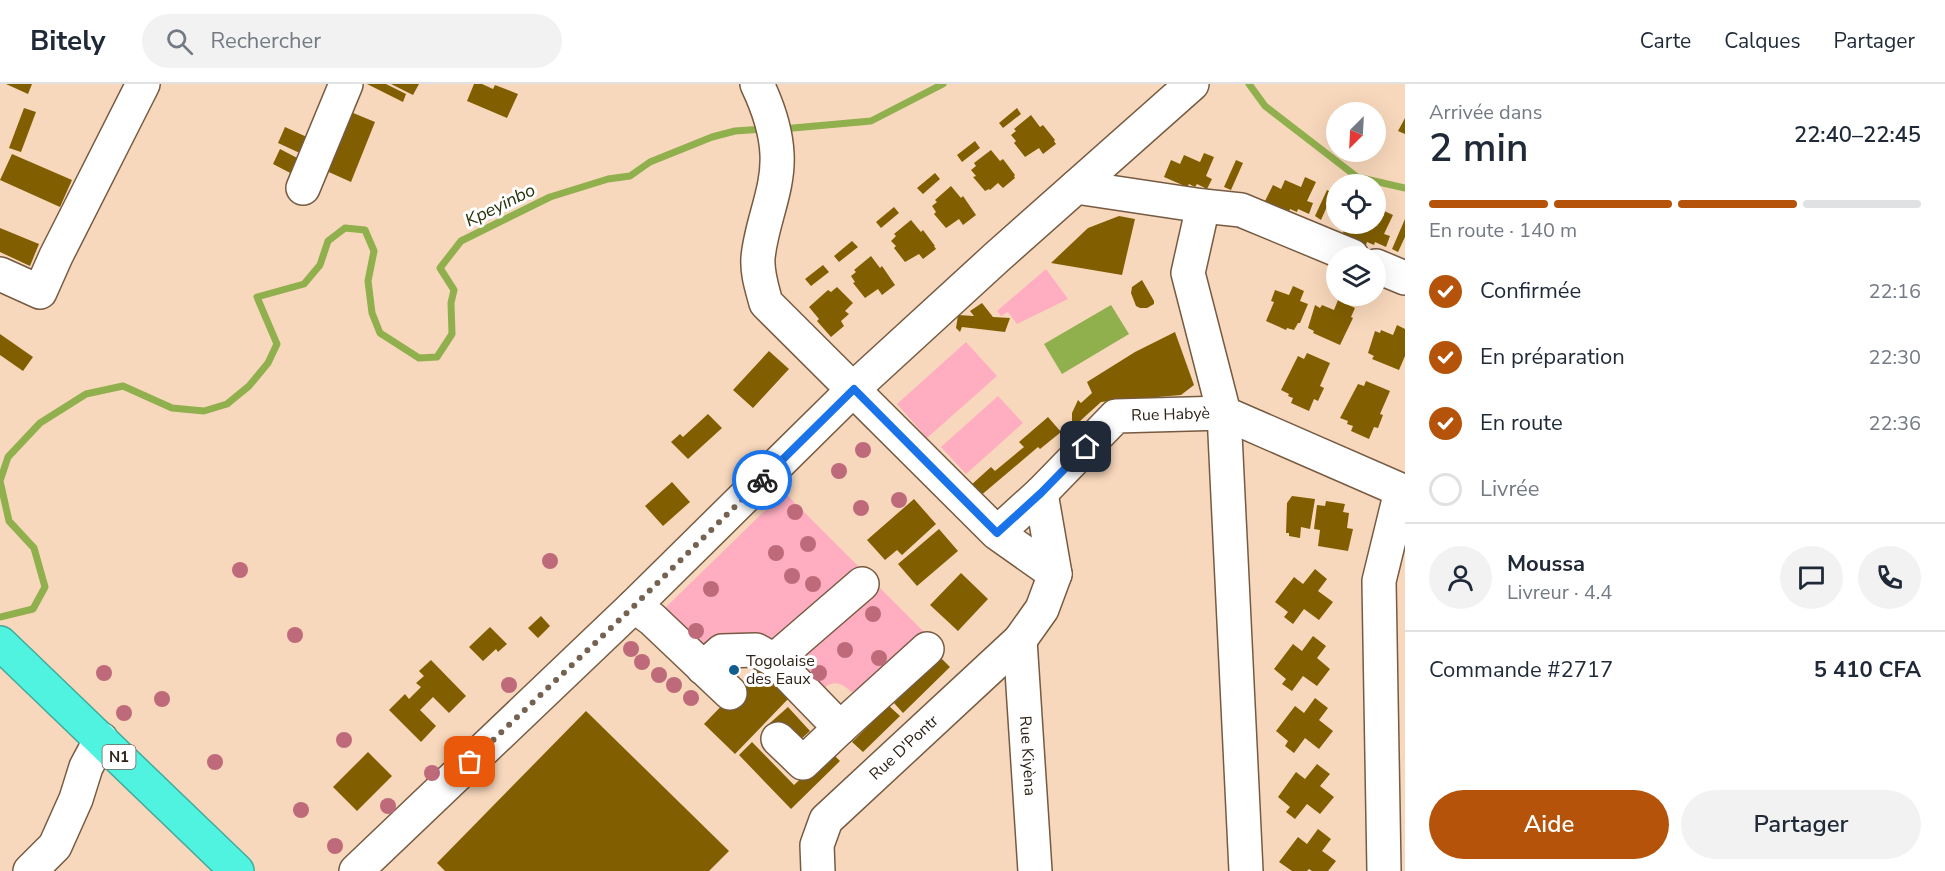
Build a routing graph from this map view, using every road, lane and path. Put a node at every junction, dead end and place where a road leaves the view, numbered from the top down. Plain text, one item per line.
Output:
1 (143, 84) edge
2 (346, 84) edge
3 (757, 84) edge
4 (1192, 84) edge
5 (1076, 187) junction
6 (303, 188) dead end
7 (1203, 206) junction
8 (1328, 246) edge
9 (1386, 270) edge
10 (0, 274) edge
11 (1405, 279) edge
12 (854, 389) junction
13 (1224, 413) junction
14 (1403, 492) edge
15 (1041, 493) junction
16 (997, 533) junction
17 (1055, 573) junction
18 (862, 584) dead end
19 (634, 606) junction
20 (1020, 640) junction
21 (0, 644) edge
22 (927, 649) dead end
23 (774, 660) junction
24 (703, 668) junction
25 (730, 693) dead end
26 (840, 728) junction
27 (777, 739) dead end
28 (101, 740) junction
29 (1391, 859) edge
30 (30, 871) edge
31 (237, 871) edge
32 (356, 871) edge
33 (818, 871) edge
34 (1035, 871) edge
35 (1246, 871) edge

1 - 10 street
2 - 6 street
3 - 12 street
4 - 5 street
5 - 7 street
5 - 12 street
7 - 8 street
7 - 13 street
9 - 11 street
12 - 16 street
12 - 19 street
13 - 14 street
13 - 15 street, Rue Habyè
13 - 35 street
14 - 29 street
15 - 16 street, Rue Habyè
15 - 17 street
16 - 17 street
17 - 20 street, Rue D'Pontr
18 - 23 street
19 - 24 street
19 - 32 street
20 - 33 street, Rue D'Pontr
20 - 34 street, Rue Kiyèna
21 - 28 highway, N1
22 - 26 street
23 - 24 street
23 - 26 street
24 - 25 street
26 - 27 street
28 - 30 street
28 - 31 highway, N1

